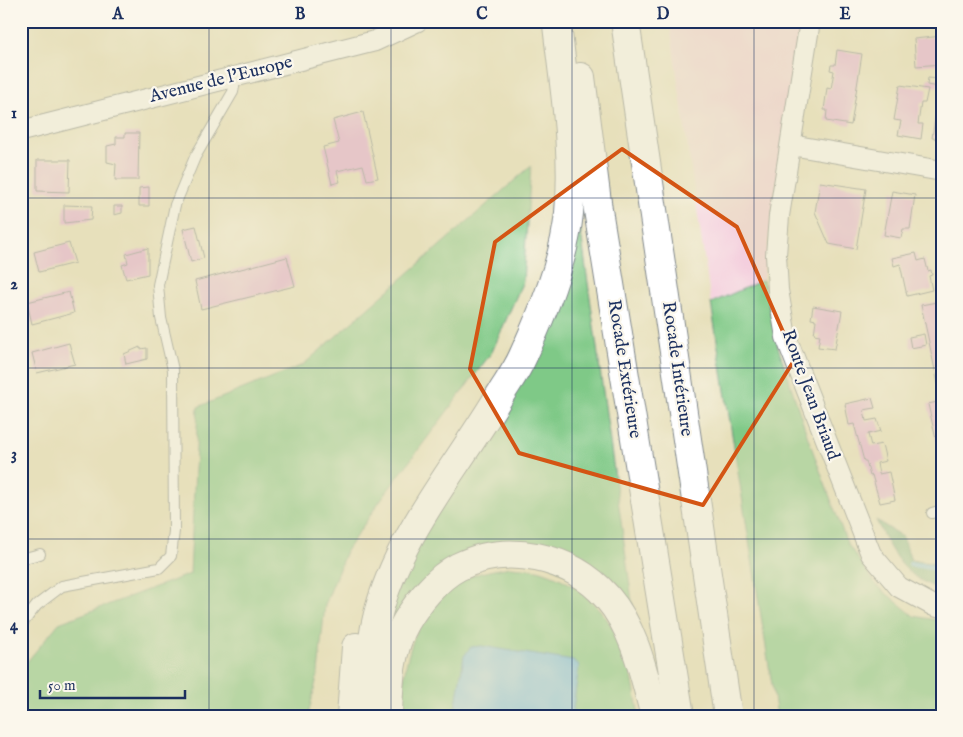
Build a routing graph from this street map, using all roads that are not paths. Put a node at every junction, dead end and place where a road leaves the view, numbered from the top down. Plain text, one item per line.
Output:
1 (418, 21) edge
2 (558, 21) edge
3 (574, 21) edge
4 (625, 21) edge
5 (810, 21) edge
6 (236, 76) junction
7 (21, 131) edge
8 (791, 145) junction
9 (942, 171) edge
10 (433, 500) junction
11 (40, 554) dead end
12 (21, 559) edge
13 (712, 608) junction
14 (942, 608) edge
15 (21, 625) edge
16 (351, 716) edge
17 (372, 716) edge
18 (388, 716) edge
19 (655, 716) edge
20 (680, 716) edge
21 (728, 716) edge
22 (737, 716) edge

1 - 6 street, Avenue de l'Europe
2 - 10 highway
3 - 20 highway, Rocade Extérieure
4 - 13 highway, Rocade Intérieure
5 - 8 street, Route Jean Briaud
6 - 7 street, Avenue de l'Europe
6 - 15 lane
8 - 9 street
8 - 14 street, Route Jean Briaud
10 - 16 highway
10 - 17 highway
11 - 12 lane
13 - 21 highway, Rocade Intérieure
13 - 22 highway
18 - 19 highway

